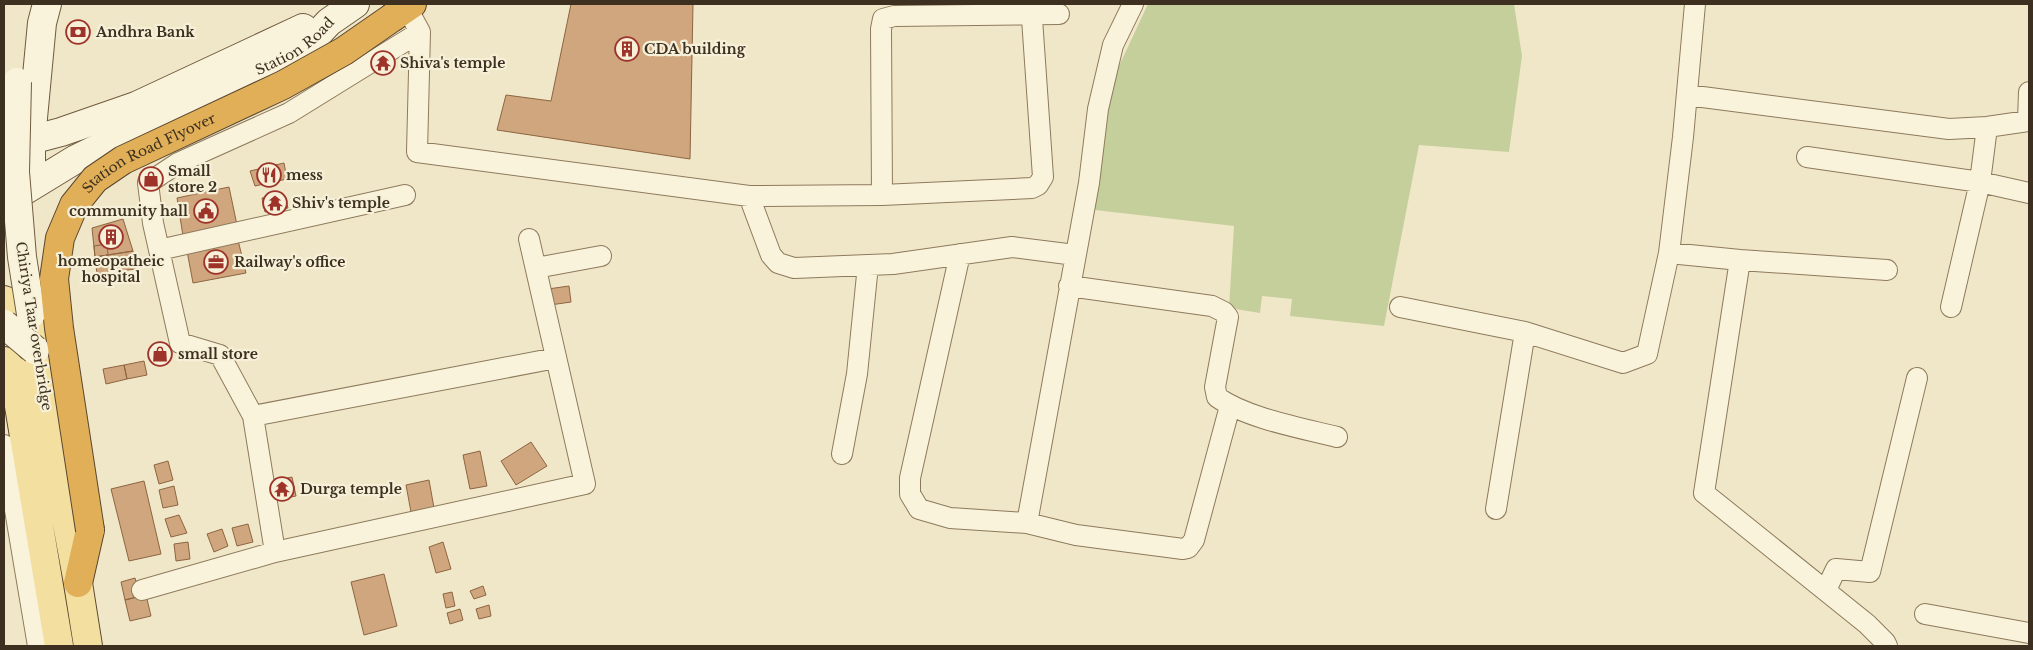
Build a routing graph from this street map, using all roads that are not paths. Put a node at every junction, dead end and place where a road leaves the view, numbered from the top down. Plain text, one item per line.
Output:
1 (28, 4) edge
2 (47, 4) edge
3 (356, 4) edge
4 (1133, 4) edge
5 (1695, 4) edge
6 (404, 8) edge
7 (1031, 10) edge
8 (1059, 14) dead end
9 (329, 22) junction
10 (420, 32) junction
11 (17, 82) junction
12 (2029, 92) edge
13 (1687, 95) junction
14 (4, 108) edge
15 (1987, 127) junction
16 (133, 131) junction
17 (31, 139) junction
18 (4, 148) edge
19 (1807, 157) dead end
20 (1980, 182) junction
21 (148, 183) junction
22 (31, 185) junction
23 (2029, 193) edge
24 (405, 195) dead end
25 (882, 195) junction
26 (749, 196) junction
27 (4, 202) edge
28 (529, 239) dead end
29 (159, 250) junction
30 (1669, 253) junction
31 (960, 254) junction
32 (1075, 255) junction
33 (601, 256) dead end
34 (1740, 260) junction
35 (868, 265) junction
36 (536, 268) junction
37 (1887, 270) dead end
38 (1070, 286) junction
39 (4, 300) edge
40 (4, 306) edge
41 (1950, 307) dead end
42 (1400, 308) dead end
43 (31, 314) junction
44 (4, 324) edge
45 (1525, 332) junction
46 (35, 350) junction
47 (556, 358) junction
48 (8, 365) edge
49 (1917, 378) dead end
50 (1230, 406) junction
51 (253, 416) junction
52 (1336, 437) dead end
53 (4, 445) edge
54 (842, 454) dead end
55 (1496, 509) dead end
56 (1027, 523) junction
57 (275, 552) junction
58 (78, 583) junction
59 (142, 590) dead end
60 (1826, 590) junction
61 (1925, 614) dead end
62 (2029, 633) edge
63 (38, 646) edge
64 (59, 646) edge
65 (88, 646) edge
66 (1887, 646) edge

1 - 11 main road, Chiriya Taar overbridge
2 - 17 main road
3 - 9 main road
4 - 32 street
5 - 13 street
6 - 10 street
6 - 58 highway, Station Road Flyover, bridge
7 - 8 street
7 - 25 street
7 - 25 street
9 - 16 main road, Station Road
9 - 17 main road, Station Road
10 - 21 street
10 - 26 street
11 - 14 main road
11 - 43 main road, Chiriya Taar overbridge, bridge
12 - 15 street
13 - 15 street
13 - 30 street
15 - 20 street
16 - 21 street
16 - 22 main road, Station Road
17 - 18 main road, Station Road
17 - 22 main road
19 - 20 street
20 - 23 street
20 - 41 street
21 - 29 street
22 - 27 main road, Station Road
24 - 29 street
25 - 26 street
26 - 35 street
28 - 36 street
29 - 51 street
30 - 34 street
30 - 45 street
31 - 32 street
31 - 35 street
31 - 56 street
32 - 38 street
33 - 36 street
34 - 37 street
34 - 60 street
35 - 54 street
36 - 47 street
38 - 50 street
38 - 56 street
39 - 43 main road
40 - 48 main road
42 - 45 street
43 - 46 main road, Chiriya Taar overbridge
44 - 46 main road, bridge
45 - 55 street
46 - 58 main road, Chiriya Taar overbridge
47 - 51 street
47 - 57 street
48 - 64 main road, Chiriya Taar overbridge
49 - 60 street
50 - 52 street
50 - 56 street
51 - 57 street
53 - 63 street
57 - 59 street
58 - 65 main road, Chiriya Taar overbridge
60 - 66 street
61 - 62 street

